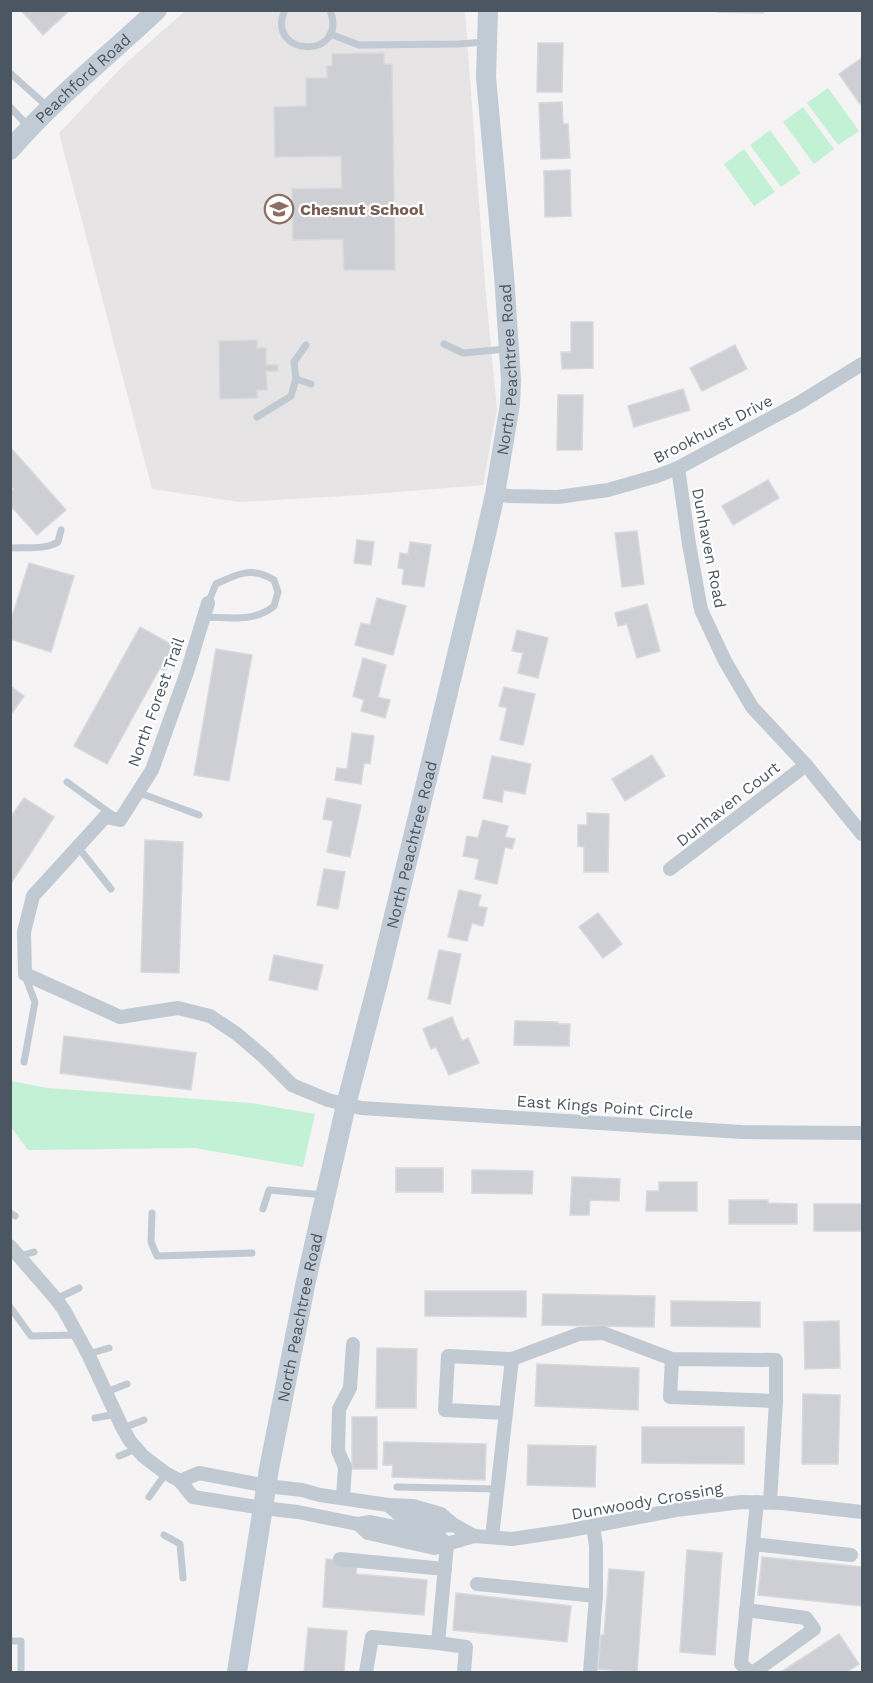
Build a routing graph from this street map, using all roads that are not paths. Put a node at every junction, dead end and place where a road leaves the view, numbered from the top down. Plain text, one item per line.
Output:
1 (157, 10) edge
2 (285, 10) edge
3 (330, 10) edge
4 (488, 10) edge
5 (330, 34) junction
6 (487, 42) junction
7 (10, 73) edge
8 (10, 81) edge
9 (19, 81) junction
10 (10, 107) edge
11 (50, 109) junction
12 (30, 128) junction
13 (10, 150) edge
14 (444, 344) dead end
15 (306, 345) dead end
16 (509, 349) junction
17 (862, 364) edge
18 (296, 379) junction
19 (311, 384) dead end
20 (257, 417) dead end
21 (678, 468) junction
22 (495, 494) junction
23 (61, 530) dead end
24 (10, 548) edge
25 (208, 603) joint
26 (203, 617) junction
27 (806, 765) junction
28 (67, 782) dead end
29 (137, 792) junction
30 (199, 815) dead end
31 (120, 820) junction
32 (862, 834) edge
33 (78, 847) junction
34 (670, 869) dead end
35 (111, 889) dead end
36 (18, 974) edge
37 (24, 1062) dead end
38 (346, 1105) junction
39 (862, 1133) edge
40 (326, 1196) junction
41 (263, 1209) dead end
42 (152, 1213) dead end
43 (15, 1251) edge
44 (34, 1252) dead end
45 (252, 1253) dead end
46 (79, 1288) dead end
47 (56, 1299) junction
48 (10, 1307) edge
49 (78, 1335) junction
50 (353, 1344) dead end
51 (109, 1348) dead end
52 (88, 1354) junction
53 (512, 1359) junction
54 (672, 1359) junction
55 (127, 1384) dead end
56 (106, 1392) junction
57 (776, 1401) junction
58 (506, 1413) junction
59 (116, 1414) junction
60 (95, 1418) dead end
61 (144, 1420) dead end
62 (123, 1428) junction
63 (136, 1449) junction
64 (119, 1456) dead end
65 (166, 1473) junction
66 (180, 1481) junction
67 (267, 1486) junction
68 (398, 1487) dead end
69 (498, 1489) junction
70 (149, 1497) dead end
71 (343, 1498) junction
72 (764, 1502) junction
73 (263, 1508) junction
74 (862, 1512) edge
75 (593, 1526) junction
76 (164, 1535) dead end
77 (474, 1536) junction
78 (492, 1537) junction
79 (447, 1544) junction
80 (753, 1544) junction
81 (851, 1555) dead end
82 (340, 1559) dead end
83 (445, 1569) junction
84 (183, 1578) dead end
85 (477, 1584) dead end
86 (596, 1596) junction
87 (746, 1610) junction
88 (10, 1641) edge
89 (438, 1643) junction
90 (21, 1672) edge
91 (237, 1672) edge
92 (366, 1672) edge
93 (464, 1672) edge
94 (590, 1672) edge
95 (752, 1672) edge

1 - 11 street, Peachford Road
2 - 5 lane
3 - 5 lane
4 - 6 street, North Peachtree Road
5 - 6 lane
6 - 16 street, North Peachtree Road
7 - 9 lane
8 - 9 lane
9 - 11 lane
10 - 12 lane
11 - 12 street, Peachford Road
12 - 13 street, Peachford Road
14 - 16 lane
15 - 18 lane
16 - 22 street, North Peachtree Road
17 - 21 street, Brookhurst Drive
18 - 19 lane
18 - 20 lane
21 - 22 street, Brookhurst Drive
21 - 27 street, Dunhaven Road
22 - 38 street, North Peachtree Road
23 - 24 lane
25 - 26 street, North Forest Trail
25 - 26 lane
26 - 29 street, North Forest Trail
27 - 32 street, Dunhaven Road
27 - 34 street, Dunhaven Court
28 - 31 lane
29 - 30 lane
29 - 31 street, North Forest Trail
31 - 33 street
33 - 35 lane
33 - 36 street
36 - 37 lane
36 - 38 street
38 - 39 street, East Kings Point Circle
38 - 40 street, North Peachtree Road
40 - 41 lane
40 - 67 street, North Peachtree Road
42 - 45 lane
43 - 44 lane
43 - 47 street, Dunwoody Crossing
46 - 47 lane
47 - 49 street, Dunwoody Crossing
48 - 49 lane
49 - 52 street, Dunwoody Crossing
50 - 71 street
51 - 52 lane
52 - 56 street, Dunwoody Crossing
53 - 54 street
53 - 58 street
53 - 58 street
54 - 57 street
54 - 57 street
55 - 56 lane
56 - 59 street, Dunwoody Crossing
57 - 72 street
58 - 69 street
59 - 60 lane
59 - 62 street, Dunwoody Crossing
61 - 62 lane
62 - 63 street, Dunwoody Crossing
63 - 64 lane
63 - 65 street, Dunwoody Crossing
65 - 66 street, Dunwoody Crossing
65 - 70 lane
66 - 67 street, Dunwoody Crossing
66 - 73 street, Dunwoody Crossing
67 - 71 street, Dunwoody Crossing
67 - 73 street, North Peachtree Road
68 - 69 lane
69 - 78 street
71 - 77 street, Dunwoody Crossing
72 - 74 street, Dunwoody Crossing
72 - 75 street, Dunwoody Crossing
72 - 80 street
73 - 79 street, Dunwoody Crossing
73 - 91 street, North Peachtree Road
75 - 78 street, Dunwoody Crossing
75 - 86 street
76 - 84 lane
77 - 78 street, Dunwoody Crossing
77 - 79 street, Dunwoody Crossing
79 - 83 street
80 - 81 street
80 - 87 street
82 - 83 street
83 - 89 street
85 - 86 street
86 - 94 street
87 - 95 street
87 - 95 street
88 - 90 lane
89 - 92 street
89 - 93 street

